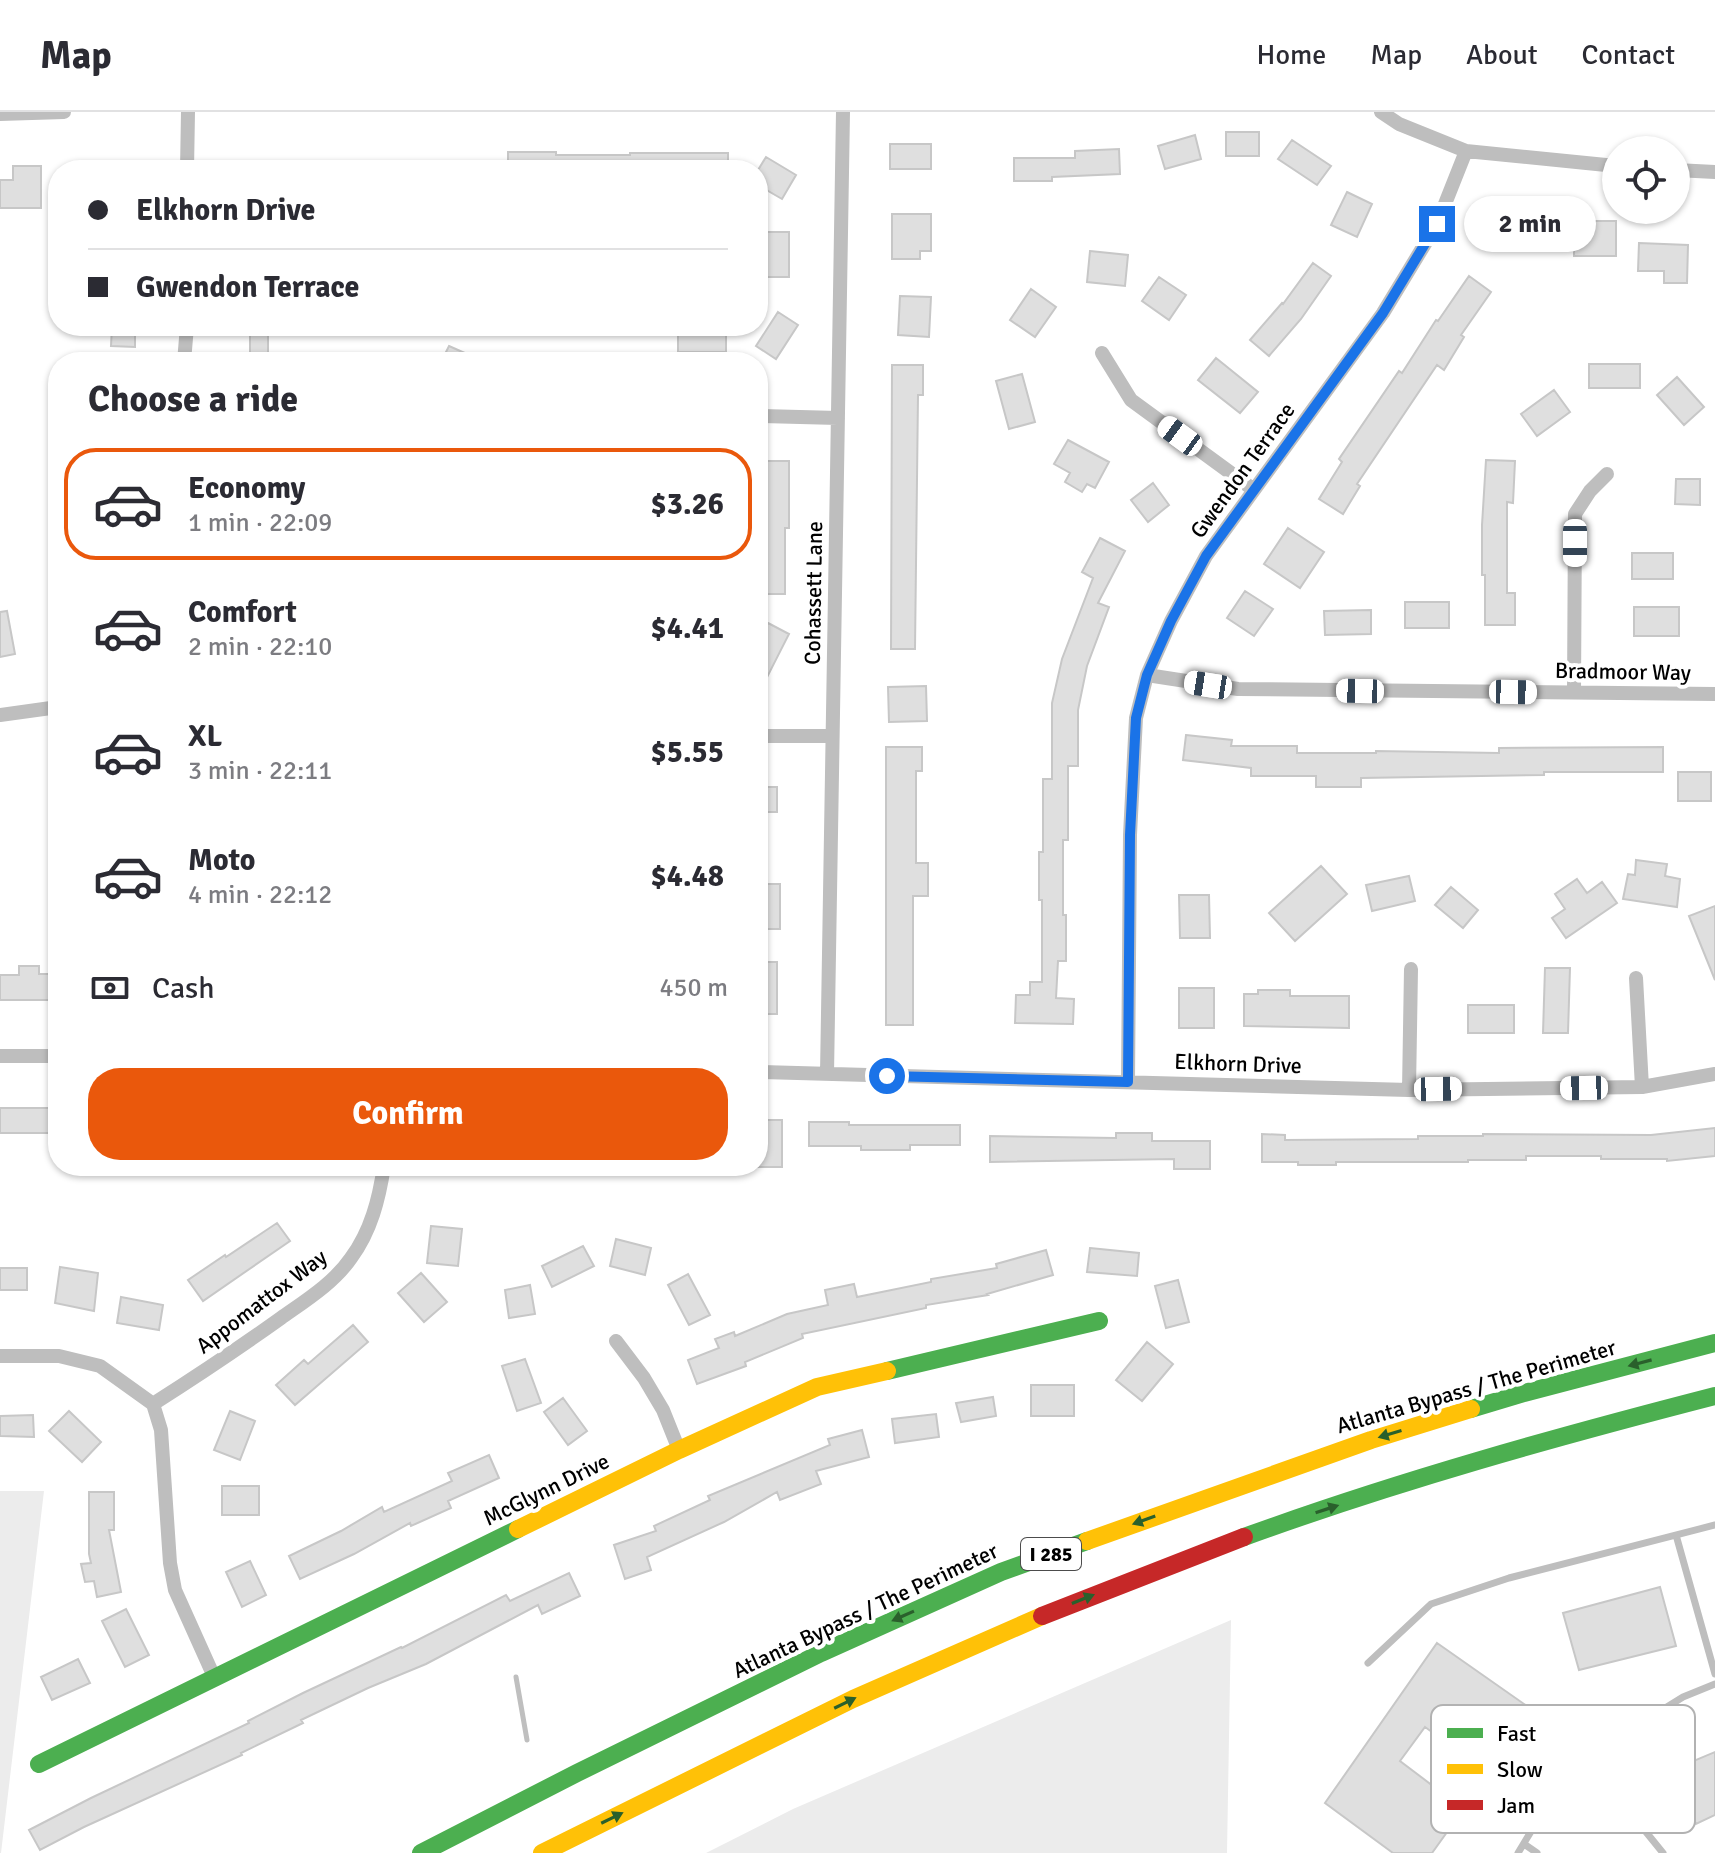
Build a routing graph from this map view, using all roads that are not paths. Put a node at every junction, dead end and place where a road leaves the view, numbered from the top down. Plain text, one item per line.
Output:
1 (64, 112) edge
2 (188, 112) edge
3 (843, 112) edge
4 (1381, 112) edge
5 (0, 114) edge
6 (1466, 151) junction
7 (187, 160) edge
8 (1602, 165) edge
9 (1690, 171) edge
10 (1715, 172) edge
11 (1102, 353) dead end
12 (768, 416) edge
13 (838, 418) junction
14 (1607, 474) dead end
15 (1254, 490) junction
16 (1147, 675) junction
17 (1574, 692) junction
18 (1715, 694) edge
19 (48, 708) edge
20 (0, 715) edge
21 (768, 736) edge
22 (832, 736) junction
23 (1411, 969) dead end
24 (1636, 978) dead end
25 (0, 1056) edge
26 (48, 1056) edge
27 (768, 1072) edge
28 (827, 1074) junction
29 (1715, 1074) edge
30 (1128, 1082) junction
31 (1642, 1087) junction
32 (1409, 1090) junction
33 (382, 1176) edge
34 (1099, 1321) dead end
35 (616, 1341) dead end
36 (1715, 1343) edge
37 (0, 1356) edge
38 (1715, 1396) edge
39 (153, 1404) junction
40 (679, 1450) junction
41 (1715, 1525) edge
42 (1676, 1535) junction
43 (1368, 1663) dead end
44 (1715, 1674) edge
45 (215, 1679) junction
46 (1715, 1684) edge
47 (1670, 1705) edge
48 (39, 1764) dead end
49 (1530, 1833) edge
50 (1647, 1833) edge
51 (1524, 1844) junction
52 (421, 1853) edge
53 (542, 1853) edge
54 (1518, 1853) edge
55 (1537, 1853) edge
56 (1663, 1853) edge

1 - 5 street
2 - 7 street
3 - 13 street, Cohassett Lane
4 - 6 street
6 - 8 street
6 - 15 street, Gwendon Terrace
9 - 10 street
11 - 15 street
12 - 13 street
13 - 22 street, Cohassett Lane
14 - 17 street
15 - 16 street, Gwendon Terrace
16 - 17 street, Bradmoor Way
16 - 30 street, Gwendon Terrace
17 - 18 street, Bradmoor Way
19 - 20 street
21 - 22 street
22 - 28 street, Cohassett Lane
23 - 32 street
24 - 31 street
25 - 26 street
27 - 28 street, Elkhorn Drive
28 - 30 street, Elkhorn Drive
29 - 31 street, Elkhorn Drive
30 - 32 street, Elkhorn Drive
31 - 32 street, Elkhorn Drive
33 - 39 street, Appomattox Way
34 - 40 main road, McGlynn Drive
35 - 40 street
36 -> 52 main road, Atlanta Bypass / The Perimeter / I 285
37 - 39 street
53 -> 38 main road, I 285
39 - 45 street
40 - 45 main road, McGlynn Drive
41 - 42 lane
42 - 43 lane
42 - 44 lane
45 - 48 main road, McGlynn Drive
46 - 47 lane
49 - 51 lane
50 - 56 lane
51 - 54 lane
51 - 55 lane

